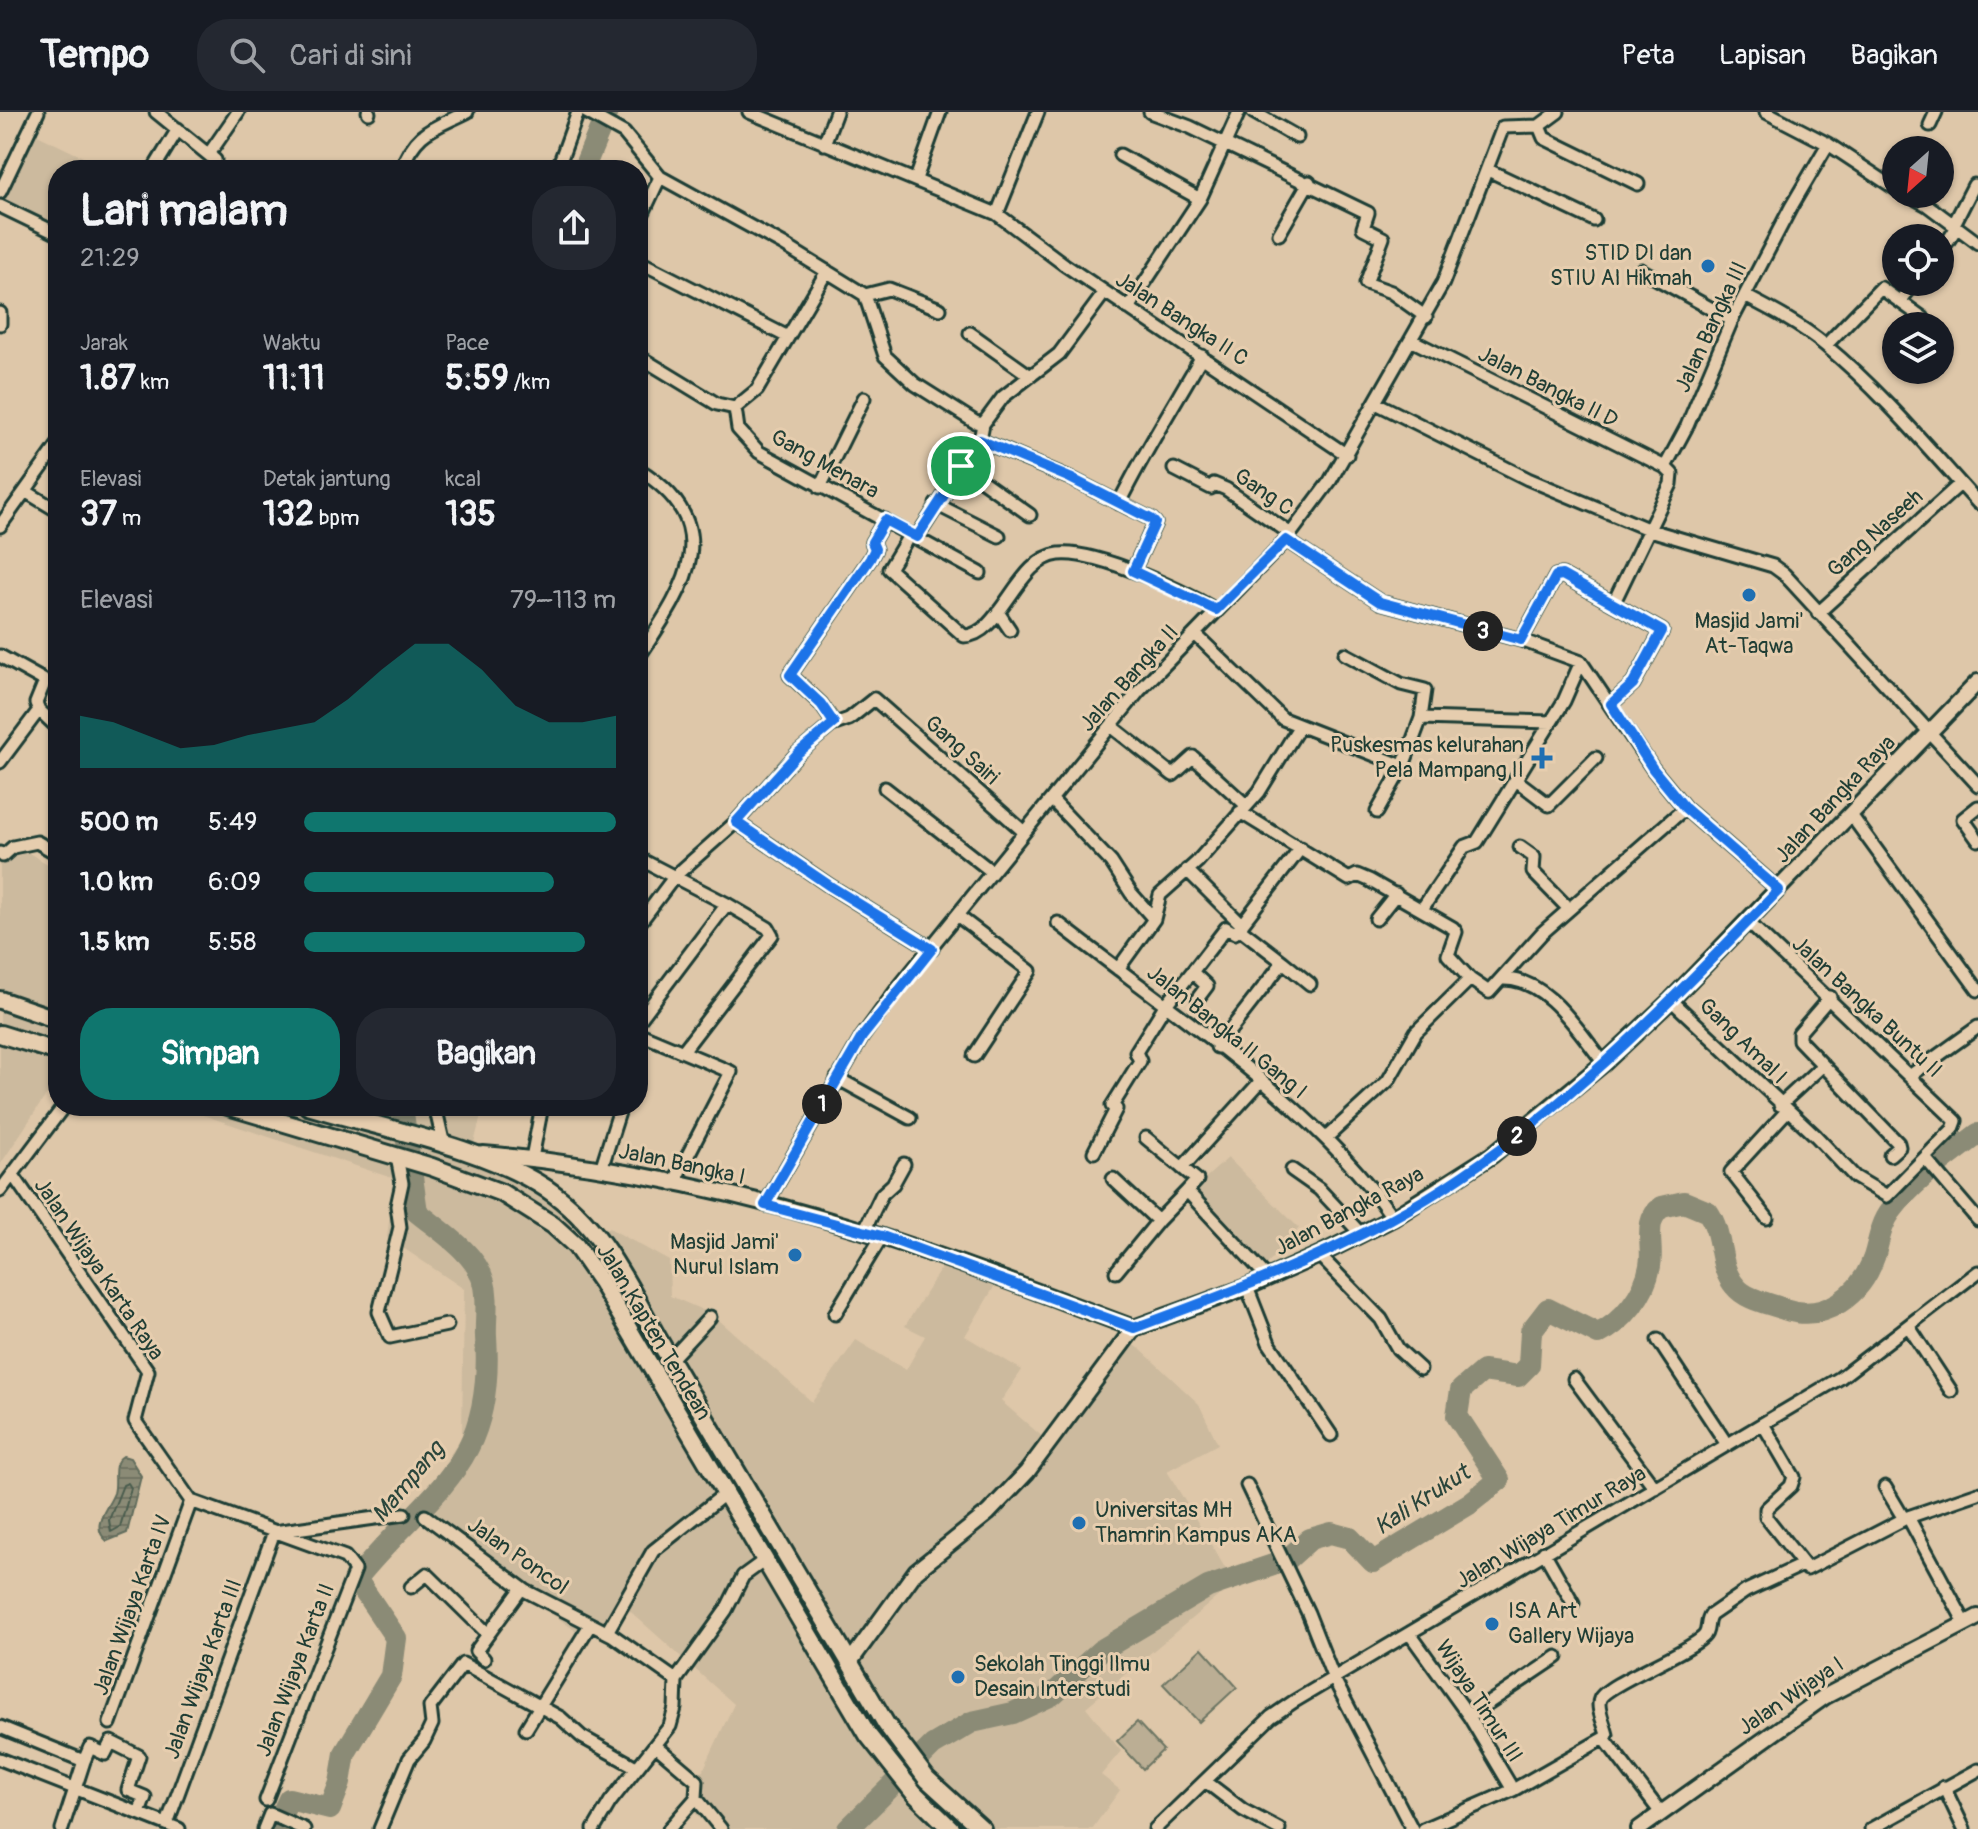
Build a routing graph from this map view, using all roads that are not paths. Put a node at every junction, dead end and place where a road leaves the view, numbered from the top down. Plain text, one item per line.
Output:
1 (38, 112) edge
2 (156, 112) edge
3 (238, 112) edge
4 (467, 112) edge
5 (578, 112) edge
6 (750, 112) edge
7 (836, 112) edge
8 (940, 112) edge
9 (1038, 112) edge
10 (1150, 112) edge
11 (1239, 112) edge
12 (1253, 112) edge
13 (1506, 112) edge
14 (1558, 112) edge
15 (1766, 112) edge
16 (1936, 112) edge
17 (588, 113) edge
18 (1930, 125) dead end
19 (1539, 126) junction
20 (1503, 127) junction
21 (178, 129) junction
22 (1297, 137) dead end
23 (824, 144) junction
24 (1226, 144) junction
25 (1828, 144) junction
26 (209, 154) junction
27 (1120, 155) dead end
28 (159, 160) edge
29 (215, 160) edge
30 (405, 160) edge
31 (561, 160) edge
32 (646, 160) edge
33 (648, 162) edge
34 (1488, 170) junction
35 (660, 177) junction
36 (916, 179) junction
37 (1882, 180) edge
38 (1309, 182) junction
39 (1638, 184) dead end
40 (1974, 185) dead end
41 (0, 192) edge
42 (1200, 199) junction
43 (648, 203) edge
44 (0, 207) edge
45 (1929, 208) edge
46 (997, 214) junction
47 (1594, 220) dead end
48 (1955, 225) junction
49 (48, 229) edge
50 (1279, 234) dead end
51 (1978, 243) edge
52 (648, 266) edge
53 (1641, 270) dead end
54 (827, 271) junction
55 (1105, 292) junction
56 (865, 295) junction
57 (1904, 296) edge
58 (1747, 297) junction
59 (1901, 300) junction
60 (1128, 308) junction
61 (940, 309) dead end
62 (1916, 312) edge
63 (0, 313) edge
64 (1426, 317) junction
65 (1732, 320) junction
66 (0, 324) edge
67 (970, 333) dead end
68 (786, 336) junction
69 (1413, 341) junction
70 (1826, 345) junction
71 (1202, 356) junction
72 (648, 362) edge
73 (1029, 375) junction
74 (864, 398) dead end
75 (1378, 404) junction
76 (735, 408) junction
77 (983, 424) junction
78 (980, 440) junction
79 (1347, 455) junction
80 (48, 459) edge
81 (961, 466) junction
82 (1665, 467) junction
83 (1174, 469) dead end
84 (648, 477) edge
85 (1960, 484) junction
86 (820, 487) junction
87 (25, 491) junction
88 (1119, 503) junction
89 (1978, 503) edge
90 (936, 504) junction
91 (48, 505) edge
92 (1030, 515) dead end
93 (885, 520) junction
94 (0, 526) edge
95 (1650, 530) junction
96 (914, 535) junction
97 (999, 536) dead end
98 (1288, 537) junction
99 (1133, 571) junction
100 (980, 573) dead end
101 (1614, 602) junction
102 (1216, 610) junction
103 (998, 612) junction
104 (1818, 613) junction
105 (1010, 630) dead end
106 (1195, 634) junction
107 (1521, 640) junction
108 (648, 641) edge
109 (1345, 654) dead end
110 (0, 656) edge
111 (1581, 662) junction
112 (1978, 682) edge
113 (1611, 704) junction
114 (39, 710) junction
115 (1421, 718) junction
116 (48, 719) edge
117 (1551, 722) junction
118 (832, 725) junction
119 (1111, 726) junction
120 (1299, 727) junction
121 (1928, 733) junction
122 (1596, 758) dead end
123 (0, 762) edge
124 (1403, 766) junction
125 (1516, 780) junction
126 (1978, 785) edge
127 (885, 788) dead end
128 (1052, 800) junction
129 (1978, 807) edge
130 (1685, 808) junction
131 (1243, 809) junction
132 (1377, 812) dead end
133 (1851, 815) junction
134 (736, 822) junction
135 (1023, 831) junction
136 (1978, 840) edge
137 (1520, 847) dead end
138 (48, 848) edge
139 (1301, 848) junction
140 (0, 853) edge
141 (648, 863) edge
142 (1187, 870) junction
143 (991, 871) junction
144 (675, 876) junction
145 (1779, 890) junction
146 (1396, 894) junction
147 (727, 904) junction
148 (1422, 909) junction
149 (1569, 909) junction
150 (648, 912) edge
151 (958, 916) junction
152 (1154, 919) junction
153 (1376, 919) dead end
154 (1748, 922) junction
155 (1058, 923) dead end
156 (1240, 926) junction
157 (932, 949) junction
158 (1283, 962) junction
159 (1118, 969) junction
160 (1192, 972) junction
161 (1470, 979) junction
162 (1501, 979) junction
163 (1310, 984) dead end
164 (1978, 990) edge
165 (1830, 997) junction
166 (1198, 998) dead end
167 (0, 1000) edge
168 (1671, 1000) junction
169 (1164, 1007) junction
170 (648, 1009) edge
171 (48, 1017) edge
172 (0, 1027) edge
173 (1978, 1027) edge
174 (0, 1034) edge
175 (648, 1037) edge
176 (28, 1042) junction
177 (1217, 1047) junction
178 (48, 1049) edge
179 (683, 1051) junction
180 (974, 1056) dead end
181 (1604, 1063) junction
182 (1822, 1066) junction
183 (1911, 1075) junction
184 (837, 1078) junction
185 (1261, 1081) junction
186 (1784, 1108) junction
187 (57, 1116) edge
188 (261, 1116) edge
189 (340, 1116) edge
190 (436, 1116) edge
191 (540, 1116) edge
192 (618, 1116) edge
193 (910, 1118) dead end
194 (1146, 1138) dead end
195 (1326, 1138) junction
196 (440, 1145) junction
197 (1094, 1152) dead end
198 (470, 1153) junction
199 (1890, 1155) dead end
200 (401, 1158) junction
201 (532, 1158) junction
202 (1929, 1161) junction
203 (904, 1164) dead end
204 (1182, 1168) junction
205 (601, 1169) junction
206 (1292, 1170) dead end
207 (13, 1175) junction
208 (1113, 1179) dead end
209 (673, 1184) junction
210 (0, 1191) edge
211 (1187, 1191) junction
212 (765, 1205) junction
213 (1393, 1218) junction
214 (1767, 1218) dead end
215 (1978, 1220) edge
216 (1158, 1221) junction
217 (864, 1231) junction
218 (1361, 1234) junction
219 (882, 1236) junction
220 (1319, 1255) junction
221 (1116, 1272) dead end
222 (1978, 1272) edge
223 (1268, 1278) junction
224 (1247, 1287) junction
225 (835, 1314) dead end
226 (710, 1317) dead end
227 (447, 1325) dead end
228 (1909, 1327) junction
229 (1134, 1328) junction
230 (1658, 1340) dead end
231 (671, 1359) junction
232 (1420, 1369) dead end
233 (1574, 1379) dead end
234 (1951, 1391) dead end
235 (1763, 1424) junction
236 (1331, 1435) dead end
237 (1726, 1443) junction
238 (1247, 1485) dead end
239 (1885, 1487) dead end
240 (1655, 1488) junction
241 (726, 1493) junction
242 (1978, 1493) edge
243 (191, 1501) junction
244 (404, 1514) dead end
245 (425, 1516) dead end
246 (1906, 1518) junction
247 (274, 1532) junction
248 (1544, 1552) junction
249 (765, 1560) junction
250 (1802, 1565) junction
251 (411, 1587) dead end
252 (522, 1588) junction
253 (1573, 1603) dead end
254 (1972, 1620) edge
255 (590, 1625) junction
256 (607, 1632) junction
257 (488, 1634) junction
258 (1410, 1634) junction
259 (1557, 1657) dead end
260 (484, 1659) dead end
261 (850, 1662) junction
262 (1334, 1679) junction
263 (676, 1680) junction
264 (539, 1706) junction
265 (1469, 1716) junction
266 (110, 1723) dead end
267 (0, 1727) edge
268 (526, 1729) dead end
269 (1604, 1738) junction
270 (656, 1746) junction
271 (0, 1759) edge
272 (84, 1761) junction
273 (636, 1767) junction
274 (1978, 1770) edge
275 (1205, 1781) junction
276 (1944, 1787) junction
277 (75, 1788) junction
278 (1513, 1790) junction
279 (696, 1798) junction
280 (266, 1800) dead end
281 (139, 1813) junction
282 (1661, 1813) junction
283 (162, 1823) edge
284 (62, 1829) edge
285 (179, 1829) edge
286 (264, 1829) edge
287 (304, 1829) edge
288 (380, 1829) edge
289 (594, 1829) edge
290 (669, 1829) edge
291 (721, 1829) edge
292 (951, 1829) edge
293 (982, 1829) edge
294 (1155, 1829) edge
295 (1279, 1829) edge
296 (1412, 1829) edge
297 (1423, 1829) edge
298 (1639, 1829) edge
299 (1871, 1829) edge
300 (1964, 1829) edge

1 - 41 street
2 - 21 street
3 - 26 street
4 - 30 street
5 - 31 street
6 - 23 street, Jalan Bangka II C
7 - 23 street
8 - 36 street
9 - 46 street
10 - 24 street
11 - 24 street
12 - 22 street
13 - 20 street, Jalan Bangka II
14 - 19 street
15 - 25 street
16 - 18 street
17 - 32 street
19 - 20 street
19 - 39 street
20 - 34 street, Jalan Bangka II
21 - 26 street
21 - 28 street
23 - 36 street, Jalan Bangka II C
24 - 38 street
24 - 42 street
25 - 37 street
25 - 58 street, Jalan Bangka III
26 - 29 street
27 - 42 street
33 - 35 street
34 - 47 street
34 - 64 street, Jalan Bangka II
35 - 43 street
35 - 54 street
36 - 46 street, Jalan Bangka II C
38 - 50 street
38 - 64 street
40 - 48 street
42 - 60 street
44 - 49 street
45 - 48 street
46 - 55 street, Jalan Bangka II C
48 - 51 street
52 - 68 street
53 - 65 street
54 - 56 street
54 - 68 street
55 - 60 street, Jalan Bangka II C
55 - 73 street
56 - 61 street
56 - 77 street
57 - 59 street
58 - 65 street, Jalan Bangka III
58 - 70 street
59 - 62 street
59 - 70 street
60 - 71 street, Jalan Bangka II C
63 - 66 street
64 - 69 street, Jalan Bangka II
65 - 82 street, Jalan Bangka III
67 - 73 street
68 - 76 street
69 - 75 street, Jalan Bangka II
69 - 82 street, Jalan Bangka II D
70 - 85 street
71 - 79 street, Jalan Bangka II C
71 - 88 street
72 - 76 street
73 - 77 street
74 - 86 street
75 - 79 street, Jalan Bangka II
75 - 95 street
76 - 86 street, Gang Menara
77 - 78 street
78 - 81 street
78 - 88 street
79 - 98 street, Jalan Bangka II
80 - 87 street
81 - 90 street
81 - 92 street
82 - 95 street, Jalan Bangka III
83 - 98 street, Gang C
84 - 108 street
85 - 89 street
85 - 104 street, Gang Naseeh
86 - 93 street, Gang Menara
87 - 91 street
87 - 94 street
88 - 99 street
90 - 96 street
90 - 97 street
93 - 96 street, Gang Menara
93 - 118 street
95 - 101 street, Jalan Bangka III
95 - 104 street
96 - 100 street, Gang Menara
96 - 103 street
98 - 102 street, Jalan Bangka II
98 - 107 street, Gang C
99 - 102 street
99 - 103 street
101 - 107 street
101 - 113 street
102 - 106 street, Jalan Bangka II
103 - 105 street
104 - 121 street
106 - 119 street, Jalan Bangka II
106 - 120 street
107 - 111 street, Gang C
109 - 115 street
110 - 114 street
111 - 113 street
111 - 117 street
112 - 121 street, Jalan Bangka Raya
113 - 130 street
114 - 116 street
114 - 123 street
115 - 117 street
115 - 124 street
117 - 125 street
118 - 134 street
118 - 135 street, Gang Sairi
119 - 128 street, Jalan Bangka II
119 - 131 street
120 - 124 street
120 - 131 street, Jalan Bangka II Gang I
121 - 126 street
121 - 133 street, Jalan Bangka Raya
122 - 125 street
124 - 132 street
125 - 148 street
127 - 143 street
128 - 135 street, Jalan Bangka II
128 - 152 street
129 - 136 street
130 - 145 street
130 - 149 street
131 - 139 street
131 - 142 street, Jalan Bangka II Gang I
133 - 145 street, Jalan Bangka Raya
133 - 164 street
134 - 144 street
134 - 157 street
135 - 143 street, Jalan Bangka II
137 - 149 street
138 - 140 street
139 - 146 street
139 - 156 street
141 - 144 street
142 - 152 street, Jalan Bangka II Gang I
142 - 156 street
143 - 151 street, Jalan Bangka II
144 - 147 street
144 - 150 street
145 - 154 street, Jalan Bangka Raya
146 - 148 street
146 - 153 street
147 - 170 street
147 - 179 street
148 - 161 street
149 - 162 street
151 - 157 street, Jalan Bangka II
151 - 180 street
152 - 159 street, Jalan Bangka II Gang I
154 - 165 street, Jalan Bangka Buntu II
154 - 168 street, Jalan Bangka Raya
155 - 159 street
156 - 158 street
156 - 160 street
157 - 184 street, Jalan Bangka II
158 - 163 street
158 - 177 street
159 - 169 street, Jalan Bangka II Gang I
160 - 166 street
160 - 169 street
161 - 162 street
161 - 195 street
162 - 181 street
165 - 182 street
165 - 183 street, Jalan Bangka Buntu II
167 - 171 main road
168 - 181 street, Jalan Bangka Raya
168 - 186 street, Gang Amal I
169 - 177 street, Jalan Bangka II Gang I
169 - 197 street
172 - 176 main road
173 - 183 street
174 - 176 main road
175 - 179 street
176 - 178 main road
177 - 185 street, Jalan Bangka II Gang I
179 - 209 street
181 - 213 street, Jalan Bangka Raya
182 - 186 street
182 - 199 street
183 - 202 street, Jalan Bangka Buntu II
184 - 193 street
184 - 212 street, Jalan Bangka II
185 - 195 street, Jalan Bangka II Gang I
185 - 204 street
186 - 202 street, Gang Amal I
186 - 214 street, Gang Amal I
187 - 207 street, Jalan Wijaya Karta Raya
188 - 200 main road, Jalan Kapten Tendean
189 - 196 main road, Jalan Kapten Tendean
190 - 196 street
191 - 201 street
192 - 205 street
194 - 204 street
195 - 213 street, Jalan Bangka II Gang I
196 - 198 main road, Jalan Kapten Tendean
198 - 201 street, Jalan Bangka I
198 - 231 main road, Jalan Kapten Tendean
200 - 227 street
200 - 241 main road, Jalan Kapten Tendean
201 - 205 street, Jalan Bangka I
202 - 215 street
203 - 217 street
204 - 211 street
205 - 209 street, Jalan Bangka I
206 - 218 street
207 - 210 street
207 - 243 street, Jalan Wijaya Karta Raya
208 - 216 street
209 - 212 street, Jalan Bangka I
211 - 216 street
211 - 223 street
212 - 217 street, Jalan Bangka I
213 - 218 street, Jalan Bangka Raya
216 - 221 street
217 - 219 street, Jalan Bangka I
218 - 220 street, Jalan Bangka Raya
219 - 225 street
219 - 229 street, Jalan Bangka I
220 - 223 street, Jalan Bangka Raya
220 - 232 street
222 - 228 street, Jalan Wijaya Timur Raya
223 - 224 street, Jalan Bangka Raya
224 - 229 street, Jalan Bangka Raya
224 - 236 street
226 - 231 street
228 - 234 street
228 - 235 street, Jalan Wijaya Timur Raya
229 - 261 street
230 - 237 street
231 - 261 main road, Jalan Kapten Tendean
233 - 240 street
235 - 237 street, Jalan Wijaya Timur Raya
235 - 250 street
237 - 240 street, Jalan Wijaya Timur Raya
238 - 262 street
239 - 246 street
240 - 248 street, Jalan Wijaya Timur Raya
241 - 249 main road, Jalan Kapten Tendean
241 - 256 street
242 - 246 street
243 - 247 street
243 - 266 street, Jalan Wijaya Karta IV
244 - 247 street
245 - 252 street, Jalan Poncol
246 - 250 street
246 - 254 street
247 - 280 street, Jalan Wijaya Karta II
247 - 283 street, Jalan Wijaya Karta III
248 - 253 street
248 - 258 street, Jalan Wijaya Timur Raya
249 - 263 street
249 - 292 main road, Jalan Kapten Tendean
250 - 269 street
251 - 257 street
252 - 255 street, Jalan Poncol
252 - 257 street
254 - 282 street, Jalan Wijaya I
255 - 256 street, Jalan Poncol
255 - 264 street
256 - 263 street, Jalan Poncol
257 - 260 street
258 - 262 street, Jalan Wijaya Timur Raya
258 - 265 street, Wijaya Timur III
259 - 265 street
261 - 293 main road, Jalan Kapten Tendean
262 - 275 street, Jalan Wijaya Timur Raya
262 - 296 street
263 - 270 street
264 - 268 street
264 - 273 street
264 - 288 street
265 - 278 street, Wijaya Timur III
267 - 272 street
269 - 278 street
269 - 282 street
270 - 273 street
270 - 279 street
271 - 277 street
272 - 277 street
272 - 281 street
273 - 289 street
274 - 276 street
275 - 294 street, Jalan Wijaya Timur Raya
275 - 295 street
276 - 299 street
276 - 300 street
277 - 281 street
277 - 284 street
278 - 297 street
279 - 290 street
279 - 291 street
281 - 283 street
282 - 298 street, Jalan Wijaya I
283 - 285 street
286 - 287 street

